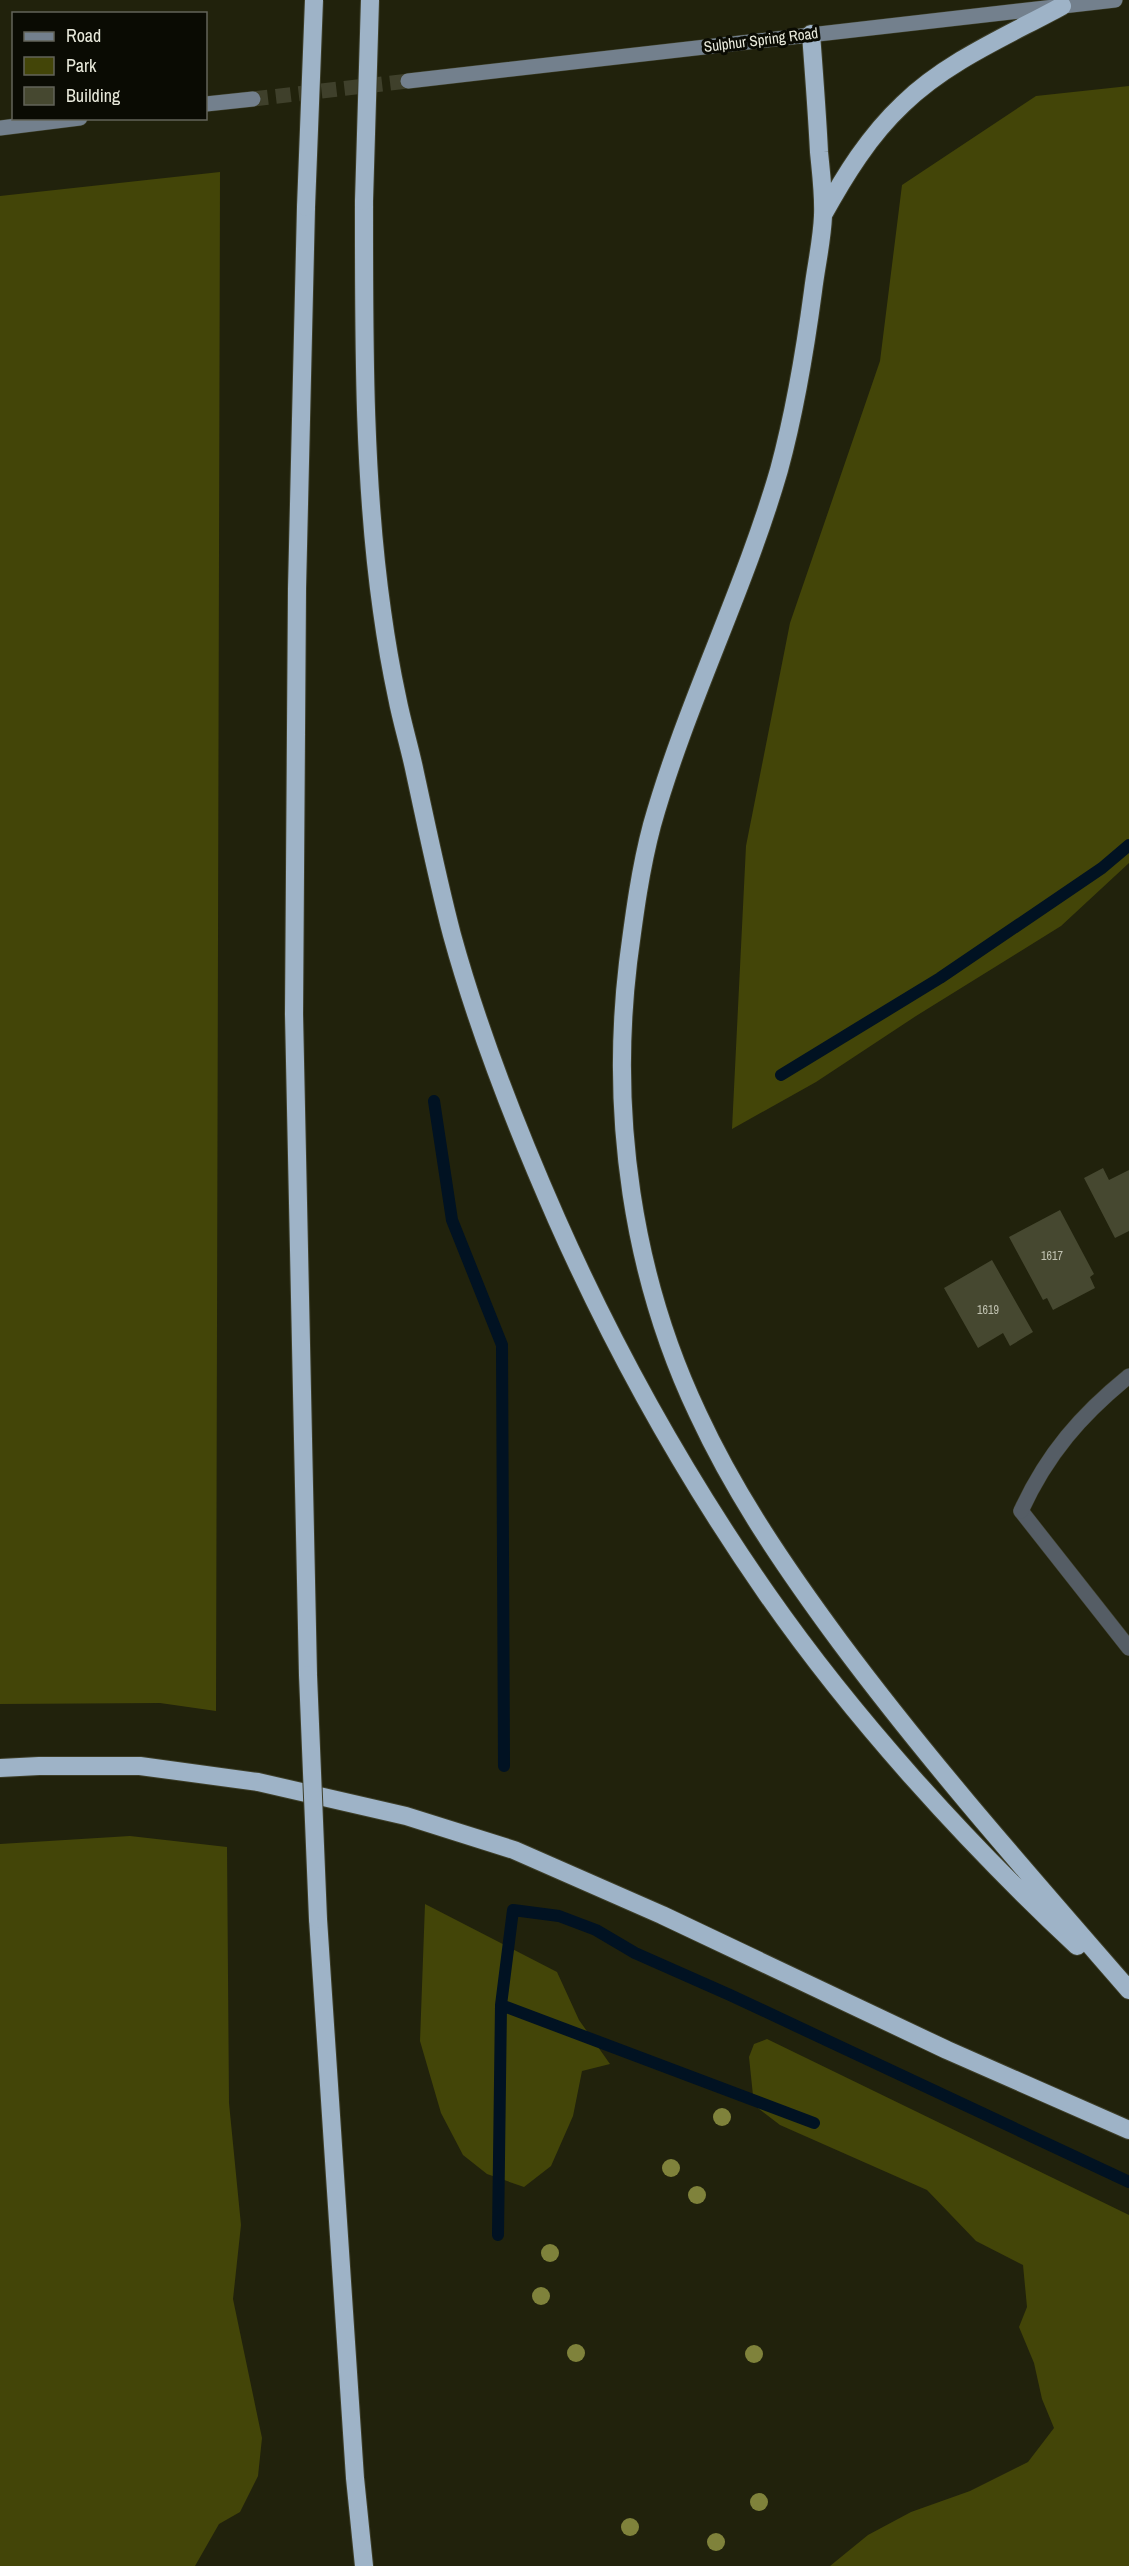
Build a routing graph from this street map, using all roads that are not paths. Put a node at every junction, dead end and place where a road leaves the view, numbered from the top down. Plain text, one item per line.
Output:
1 (314, 0) edge
2 (370, 0) edge
3 (1115, 0) edge
4 (1062, 6) junction
5 (811, 34) junction
6 (408, 81) tunnel mouth
7 (253, 99) tunnel mouth
8 (207, 104) edge
9 (64, 120) edge
10 (0, 128) edge
11 (823, 215) junction
12 (1129, 1376) edge
13 (1129, 1648) edge
14 (0, 1768) edge
15 (1129, 1992) edge
16 (1129, 2130) edge
17 (364, 2566) edge

1 - 17 highway, bridge
2 - 15 highway, bridge
3 - 4 main road, Sulphur Spring Road
4 - 5 main road, Sulphur Spring Road
4 - 11 highway
5 - 6 main road, Sulphur Spring Road
5 - 11 highway
7 - 8 main road
9 - 10 main road
11 - 15 highway
12 - 13 street
14 - 16 highway

